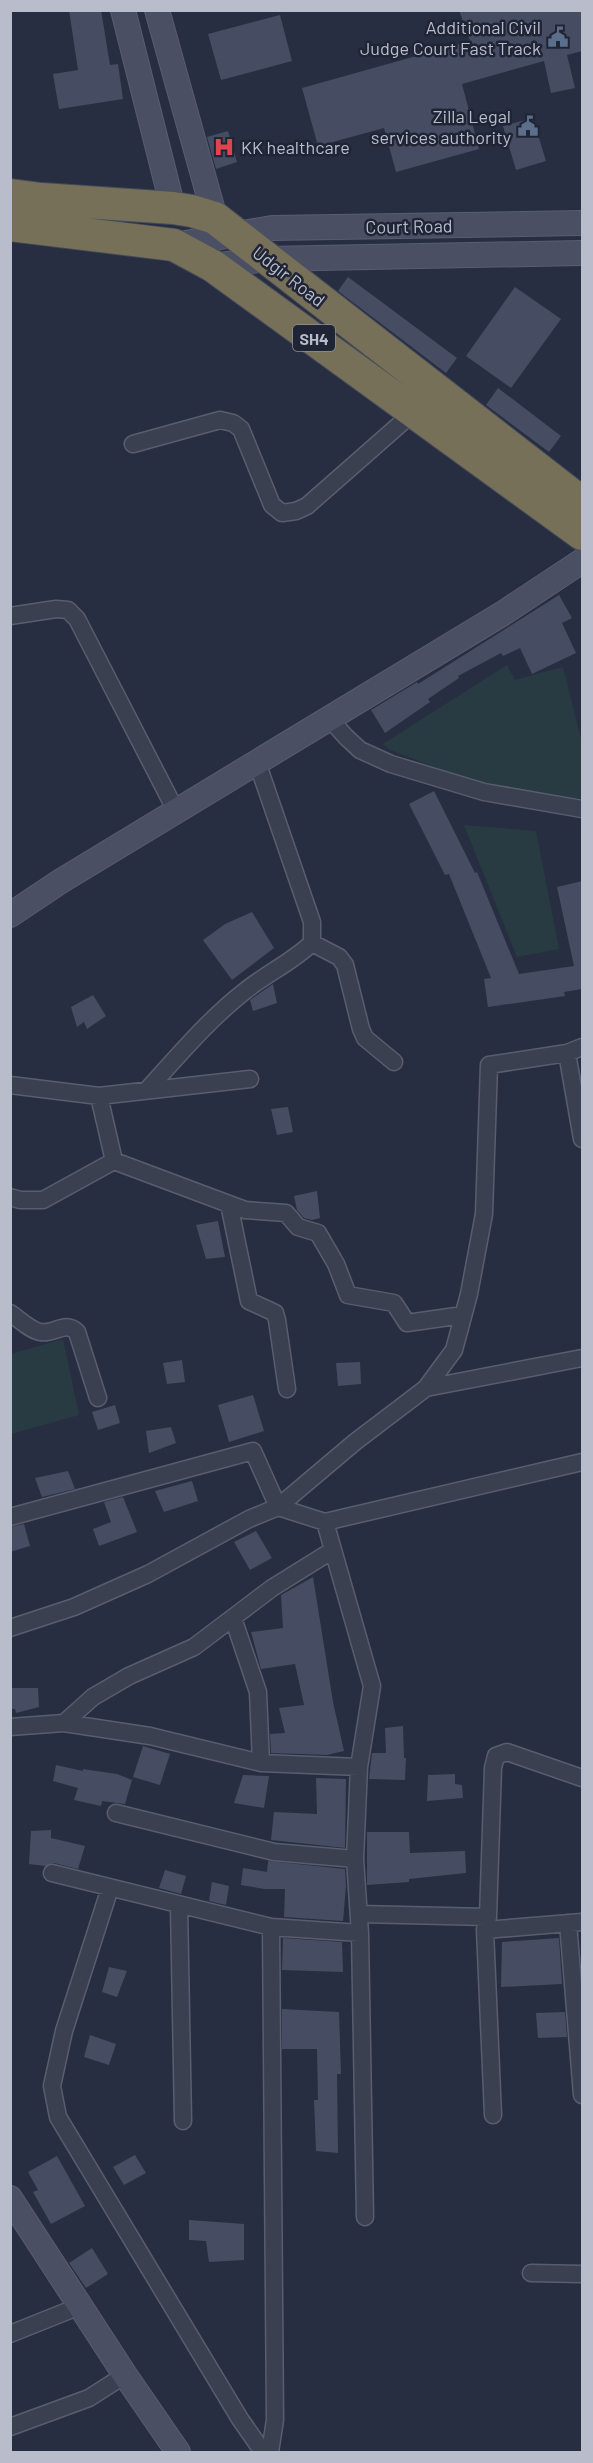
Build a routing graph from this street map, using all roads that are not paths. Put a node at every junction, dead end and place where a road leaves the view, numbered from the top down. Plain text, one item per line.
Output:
1 (123, 10) edge
2 (157, 10) edge
3 (10, 195) edge
4 (173, 208) junction
5 (582, 223) edge
6 (10, 225) edge
7 (225, 226) junction
8 (174, 246) junction
9 (582, 253) edge
10 (267, 259) junction
11 (213, 266) junction
12 (415, 411) junction
13 (133, 444) dead end
14 (582, 503) edge
15 (582, 534) edge
16 (582, 561) edge
17 (10, 616) edge
18 (329, 718) junction
19 (257, 762) junction
20 (582, 809) edge
21 (176, 811) junction
22 (10, 915) edge
23 (312, 943) junction
24 (582, 1047) edge
25 (567, 1053) junction
26 (394, 1062) dead end
27 (250, 1079) dead end
28 (10, 1085) edge
29 (147, 1090) junction
30 (99, 1096) junction
31 (582, 1139) edge
32 (114, 1161) junction
33 (10, 1197) edge
34 (230, 1204) junction
35 (10, 1313) edge
36 (463, 1315) junction
37 (582, 1358) edge
38 (426, 1388) junction
39 (287, 1389) dead end
40 (98, 1398) dead end
41 (582, 1462) edge
42 (278, 1507) junction
43 (10, 1517) edge
44 (325, 1522) junction
45 (333, 1550) junction
46 (232, 1618) junction
47 (10, 1628) edge
48 (64, 1723) junction
49 (10, 1727) edge
50 (261, 1762) junction
51 (359, 1767) junction
52 (582, 1778) edge
53 (116, 1813) dead end
54 (355, 1859) junction
55 (52, 1873) dead end
56 (110, 1888) junction
57 (179, 1906) junction
58 (359, 1914) junction
59 (575, 1923) edge
60 (486, 1924) junction
61 (271, 1927) junction
62 (360, 1933) junction
63 (582, 2096) edge
64 (493, 2115) dead end
65 (183, 2121) dead end
66 (13, 2207) edge
67 (365, 2217) dead end
68 (531, 2273) dead end
69 (582, 2274) edge
70 (80, 2306) junction
71 (10, 2334) edge
72 (125, 2375) junction
73 (10, 2427) edge
74 (178, 2452) edge
75 (263, 2452) edge
76 (270, 2452) edge

1 - 4 street
2 - 7 street
3 - 4 highway, Udgir Road / SH4
4 - 7 highway, Udgir Road / SH4
5 - 7 street, Court Road
6 - 8 highway, Udgir Road / SH4
7 - 8 street, Court Road
7 - 10 highway, Udgir Road / SH4
8 - 11 highway, Udgir Road / SH4
9 - 10 street
10 - 11 street
10 - 14 highway, Udgir Road / SH4
11 - 12 highway, Udgir Road / SH4
12 - 13 street
12 - 15 highway, Udgir Road / SH4
16 - 18 street
17 - 21 street
18 - 19 street
18 - 20 street
19 - 21 street
19 - 23 street
21 - 22 street
23 - 26 street
23 - 29 street
24 - 25 street
25 - 31 street
25 - 36 street
27 - 29 street
28 - 30 street
29 - 30 street
30 - 32 street
32 - 33 street
32 - 34 street
34 - 36 street
34 - 39 street
35 - 40 street
36 - 38 street
37 - 38 street
38 - 42 street
41 - 44 street
42 - 43 street
42 - 44 street
42 - 47 street
44 - 45 street
45 - 46 street
45 - 51 street
46 - 48 street
46 - 50 street
48 - 49 street
48 - 50 street
50 - 51 street
51 - 54 street
52 - 60 street
53 - 54 street
54 - 58 street
55 - 56 street
56 - 57 street
56 - 75 street
57 - 61 street
57 - 65 street
58 - 60 street
58 - 62 street
59 - 60 street
59 - 63 street
60 - 64 street
61 - 62 street
61 - 76 street
62 - 67 street
66 - 70 street
68 - 69 street
70 - 71 street
70 - 72 street
72 - 73 street
72 - 74 street

